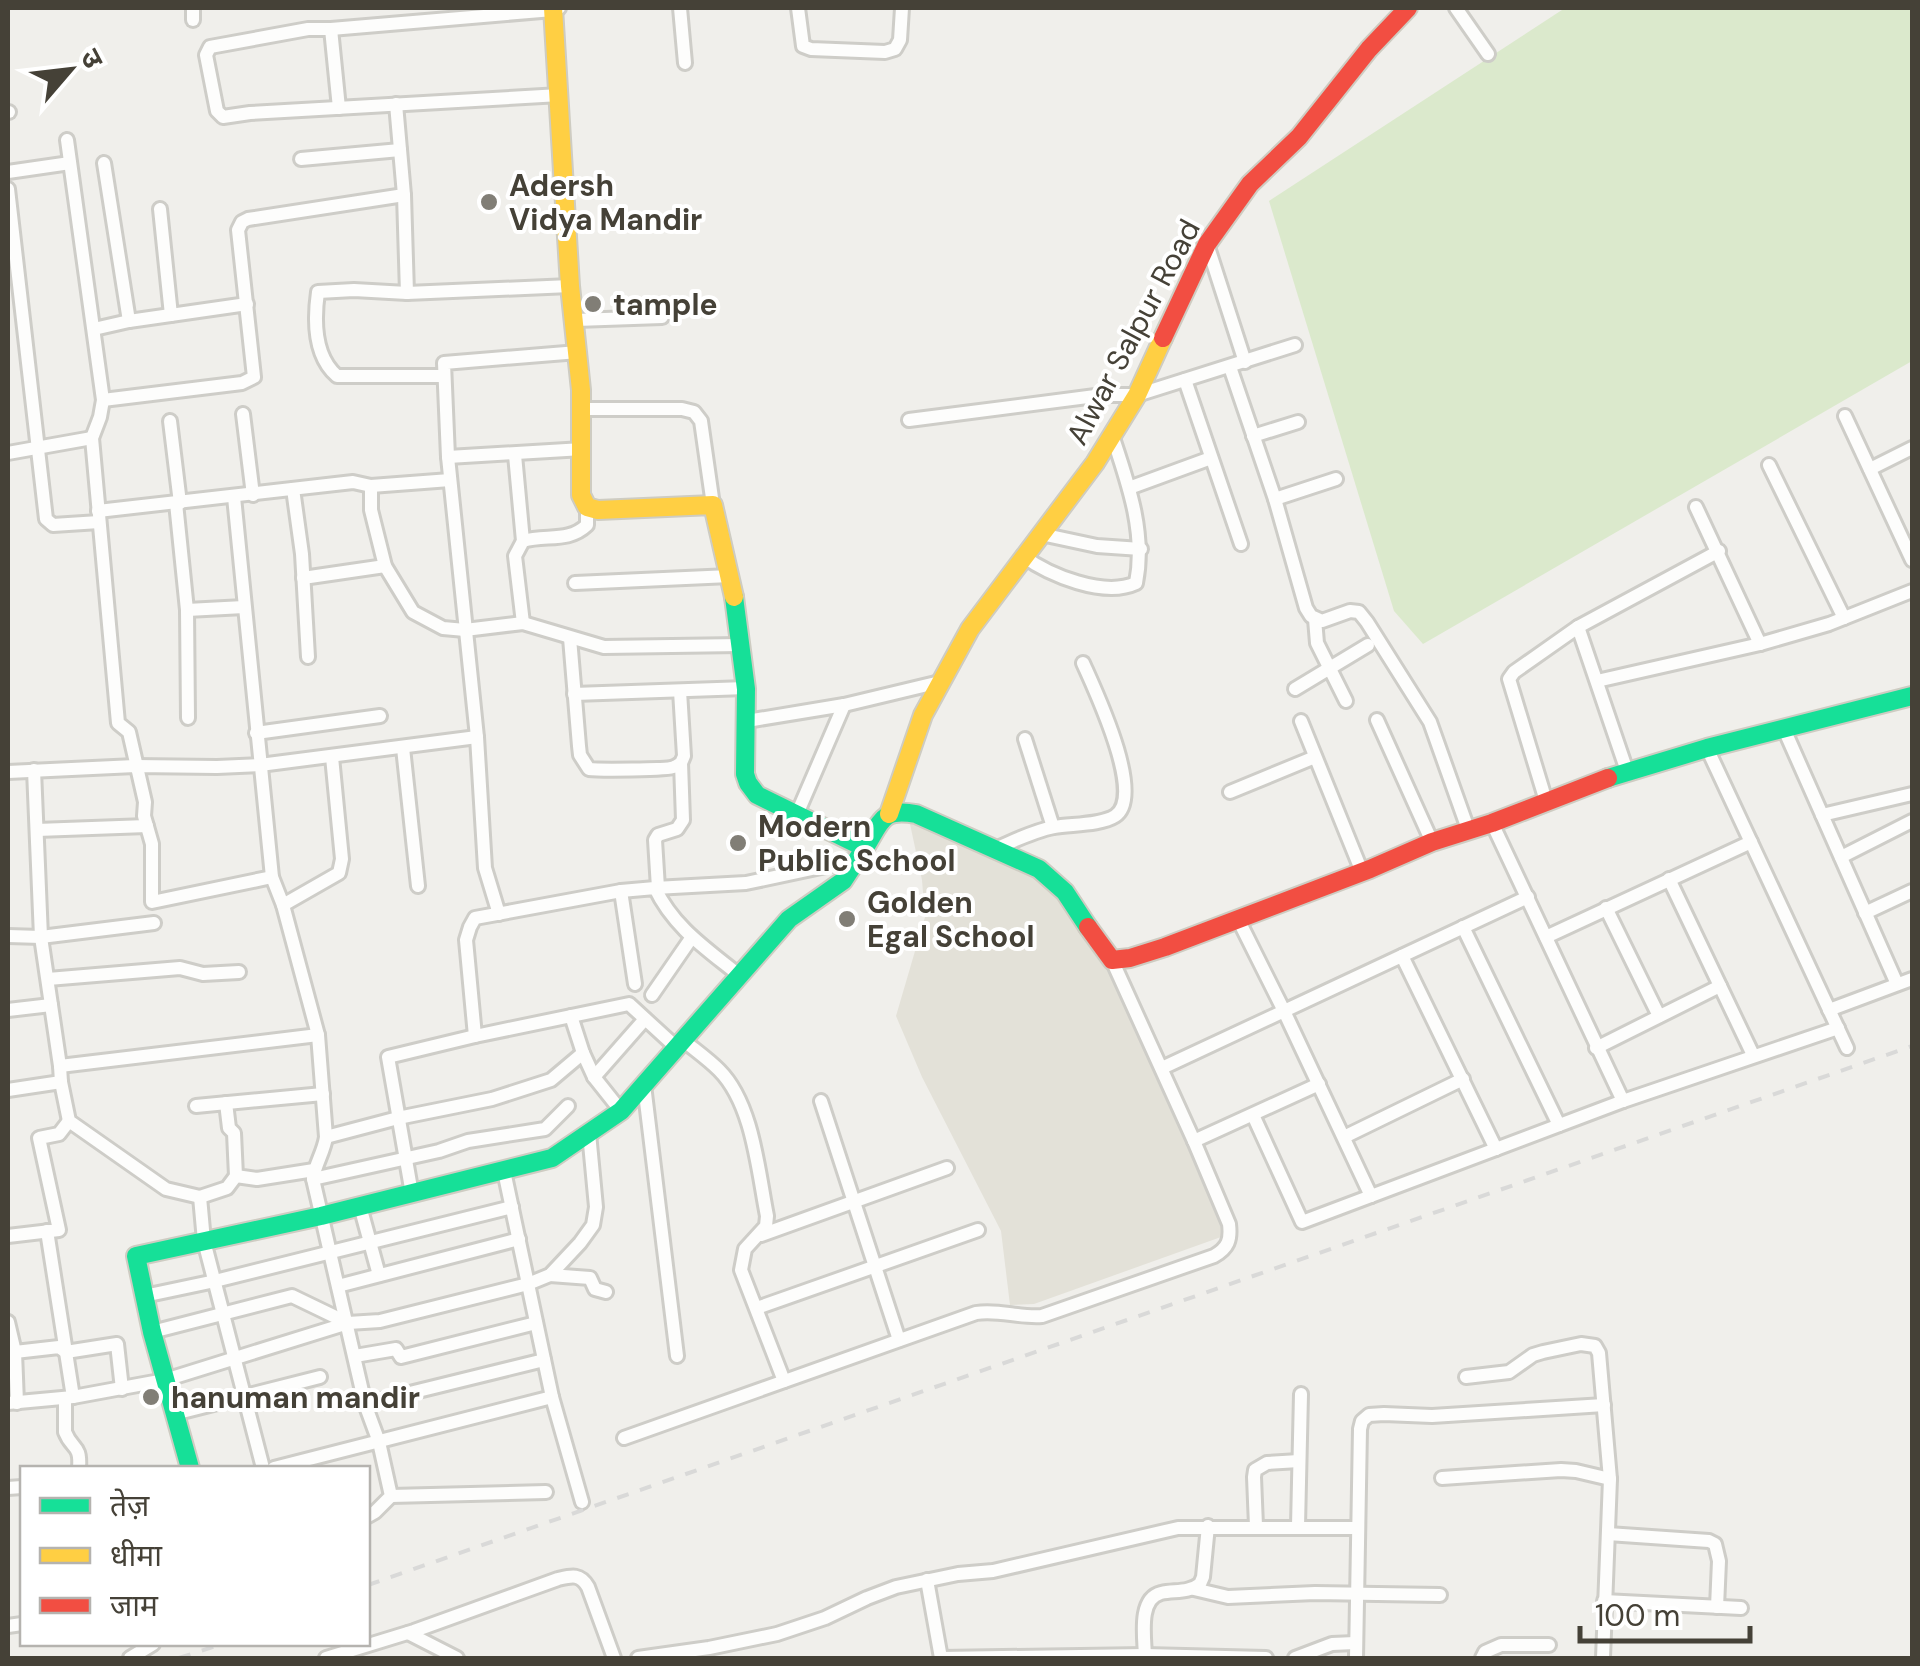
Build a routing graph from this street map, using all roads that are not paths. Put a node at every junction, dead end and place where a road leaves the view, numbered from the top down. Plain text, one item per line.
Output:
1 (555, 8) edge
2 (680, 8) edge
3 (798, 8) edge
4 (902, 8) edge
5 (1408, 8) edge
6 (1456, 8) edge
7 (331, 29) junction
8 (1488, 54) dead end
9 (684, 64) dead end
10 (560, 94) junction
11 (396, 104) junction
12 (339, 108) junction
13 (67, 140) dead end
14 (400, 150) junction
15 (301, 159) dead end
16 (70, 163) junction
17 (104, 163) dead end
18 (8, 172) edge
19 (8, 189) edge
20 (404, 196) junction
21 (160, 209) dead end
22 (1207, 244) junction
23 (570, 286) junction
24 (407, 292) junction
25 (247, 304) junction
26 (171, 315) junction
27 (662, 316) dead end
28 (576, 320) junction
29 (129, 321) junction
30 (94, 329) junction
31 (1295, 346) dead end
32 (578, 352) junction
33 (1246, 362) junction
34 (1230, 367) junction
35 (444, 376) junction
36 (1184, 380) junction
37 (1136, 395) junction
38 (103, 400) junction
39 (582, 409) junction
40 (243, 414) dead end
41 (1845, 416) dead end
42 (170, 420) dead end
43 (909, 420) dead end
44 (1298, 422) dead end
45 (1112, 436) junction
46 (1253, 436) junction
47 (92, 438) junction
48 (38, 448) junction
49 (1912, 448) edge
50 (583, 449) junction
51 (8, 453) edge
52 (514, 454) junction
53 (448, 458) junction
54 (1212, 458) junction
55 (1769, 465) dead end
56 (1870, 469) junction
57 (1336, 479) dead end
58 (450, 480) junction
59 (371, 486) junction
60 (1129, 488) junction
61 (293, 489) junction
62 (252, 494) junction
63 (234, 497) junction
64 (1275, 500) junction
65 (178, 503) junction
66 (713, 505) junction
67 (588, 507) junction
68 (1696, 507) dead end
69 (99, 516) junction
70 (1041, 534) junction
71 (1908, 538) edge
72 (522, 541) junction
73 (1241, 544) dead end
74 (1141, 549) junction
75 (1719, 552) junction
76 (1023, 556) junction
77 (1912, 560) edge
78 (385, 566) junction
79 (730, 576) junction
80 (303, 578) junction
81 (575, 583) dead end
82 (1912, 591) edge
83 (244, 607) junction
84 (187, 610) junction
85 (1844, 618) junction
86 (1316, 620) junction
87 (523, 623) junction
88 (1578, 627) junction
89 (465, 630) junction
90 (570, 638) junction
91 (1760, 644) junction
92 (740, 645) junction
93 (1368, 645) dead end
94 (308, 657) dead end
95 (1083, 662) dead end
96 (1330, 668) junction
97 (1597, 681) junction
98 (940, 682) junction
99 (746, 688) junction
100 (1295, 689) dead end
101 (680, 691) junction
102 (574, 694) junction
103 (1912, 696) edge
104 (1346, 702) dead end
105 (844, 705) junction
106 (380, 716) dead end
107 (188, 718) dead end
108 (1377, 720) dead end
109 (747, 721) junction
110 (1301, 721) dead end
111 (1784, 729) junction
112 (256, 733) junction
113 (477, 737) junction
114 (1025, 740) dead end
115 (403, 748) junction
116 (1708, 748) junction
117 (332, 757) junction
118 (1315, 757) junction
119 (681, 763) junction
120 (260, 764) junction
121 (136, 766) junction
122 (34, 770) junction
123 (1627, 771) junction
124 (8, 772) edge
125 (1230, 792) dead end
126 (1912, 794) edge
127 (1546, 801) junction
128 (797, 814) junction
129 (889, 814) junction
130 (1822, 815) junction
131 (1912, 822) edge
132 (1492, 823) junction
133 (147, 826) junction
134 (1053, 827) junction
135 (1468, 829) junction
136 (36, 830) junction
137 (1432, 842) junction
138 (1751, 842) junction
139 (995, 849) junction
140 (863, 852) junction
141 (1841, 857) junction
142 (1362, 872) junction
143 (272, 877) junction
144 (1669, 879) junction
145 (418, 886) dead end
146 (656, 888) junction
147 (621, 891) junction
148 (1912, 891) edge
149 (1528, 897) junction
150 (283, 905) junction
151 (1606, 908) junction
152 (1865, 913) junction
153 (499, 914) junction
154 (1238, 919) junction
155 (154, 923) dead end
156 (1463, 927) junction
157 (8, 936) edge
158 (1546, 936) junction
159 (41, 937) junction
160 (692, 937) junction
161 (1402, 956) junction
162 (1112, 960) junction
163 (239, 972) dead end
164 (740, 976) junction
165 (48, 979) junction
166 (1912, 980) edge
167 (635, 984) dead end
168 (1897, 984) junction
169 (1720, 986) junction
170 (652, 994) dead end
171 (52, 1005) junction
172 (8, 1010) edge
173 (1830, 1010) junction
174 (1284, 1011) junction
175 (571, 1016) junction
176 (1659, 1016) junction
177 (645, 1019) junction
178 (1838, 1028) junction
179 (318, 1036) junction
180 (475, 1036) junction
181 (680, 1044) junction
182 (1596, 1048) junction
183 (1847, 1048) dead end
184 (583, 1053) junction
185 (1753, 1055) junction
186 (60, 1066) junction
187 (1162, 1068) junction
188 (594, 1077) junction
189 (1463, 1080) junction
190 (60, 1082) junction
191 (1319, 1084) junction
192 (644, 1085) junction
193 (8, 1090) edge
194 (323, 1094) junction
195 (820, 1101) dead end
196 (1623, 1101) junction
197 (226, 1103) junction
198 (196, 1106) dead end
199 (568, 1106) dead end
200 (621, 1112) junction
201 (1253, 1115) junction
202 (398, 1118) junction
203 (69, 1121) junction
204 (1560, 1125) junction
205 (588, 1134) junction
206 (326, 1137) junction
207 (1344, 1137) junction
208 (1194, 1142) junction
209 (1496, 1148) junction
210 (404, 1158) junction
211 (947, 1168) dead end
212 (504, 1171) junction
213 (314, 1174) junction
214 (236, 1176) junction
215 (412, 1194) junction
216 (200, 1196) junction
217 (1371, 1196) junction
218 (853, 1202) junction
219 (360, 1206) junction
220 (512, 1207) junction
221 (321, 1216) junction
222 (978, 1230) dead end
223 (47, 1231) junction
224 (760, 1235) junction
225 (8, 1236) edge
226 (518, 1239) junction
227 (204, 1241) junction
228 (369, 1241) junction
229 (328, 1251) junction
230 (874, 1266) junction
231 (550, 1275) junction
232 (379, 1276) junction
233 (214, 1280) junction
234 (528, 1284) junction
235 (338, 1286) junction
236 (606, 1292) dead end
237 (144, 1296) junction
238 (757, 1308) junction
239 (223, 1314) junction
240 (8, 1322) edge
241 (348, 1323) junction
242 (536, 1323) junction
243 (152, 1332) junction
244 (899, 1340) junction
245 (15, 1352) junction
246 (66, 1352) junction
247 (234, 1356) junction
248 (355, 1356) junction
249 (677, 1356) dead end
250 (544, 1360) junction
251 (320, 1377) dead end
252 (1466, 1377) dead end
253 (165, 1380) junction
254 (784, 1381) junction
255 (122, 1389) junction
256 (1300, 1394) dead end
257 (552, 1397) junction
258 (69, 1398) junction
259 (244, 1398) junction
260 (12, 1403) edge
261 (365, 1404) junction
262 (1604, 1405) junction
263 (174, 1414) junction
264 (624, 1438) dead end
265 (378, 1442) junction
266 (1300, 1461) junction
267 (80, 1466) edge
268 (189, 1466) edge
269 (262, 1466) edge
270 (282, 1466) edge
271 (1442, 1478) dead end
272 (1610, 1479) junction
273 (546, 1492) dead end
274 (391, 1496) junction
275 (582, 1502) dead end
276 (370, 1515) edge
277 (1208, 1526) junction
278 (1256, 1526) junction
279 (1298, 1526) junction
280 (1358, 1528) junction
281 (1608, 1534) junction
282 (927, 1580) junction
283 (1194, 1589) junction
284 (1356, 1593) junction
285 (1440, 1595) dead end
286 (1604, 1601) junction
287 (1717, 1607) junction
288 (1740, 1608) dead end
289 (408, 1633) junction
290 (1355, 1643) junction
291 (370, 1645) edge
292 (1550, 1645) dead end
293 (365, 1646) edge
294 (1145, 1657) edge
295 (326, 1658) edge
296 (457, 1658) edge
297 (614, 1658) edge
298 (638, 1658) edge
299 (941, 1658) edge
300 (1266, 1658) edge
301 (1295, 1658) edge
302 (1356, 1658) edge
303 (1482, 1658) edge
304 (1603, 1658) edge

1 - 7 street
1 - 10 street
2 - 9 street
3 - 4 street
5 - 22 street, Alwar Salpur Road
6 - 8 street
7 - 12 street
7 - 12 street
10 - 11 street
10 - 23 street
11 - 12 street
11 - 14 street
13 - 16 street
14 - 15 street
14 - 20 street
16 - 18 street
16 - 30 street
17 - 29 street
19 - 48 street
20 - 24 street
20 - 25 street
21 - 26 street
22 - 33 street
22 - 37 street, Alwar Salpur Road
23 - 24 street
23 - 28 street
24 - 35 street
25 - 26 street
25 - 38 street
26 - 29 street
27 - 28 street
28 - 32 street
29 - 30 street
30 - 38 street
31 - 33 street
32 - 35 street
32 - 39 street
33 - 34 street
34 - 36 street
34 - 46 street
35 - 53 street
36 - 37 street
36 - 54 street
37 - 43 street
37 - 45 street, Alwar Salpur Road
38 - 47 street
39 - 50 street
39 - 66 street
40 - 62 street
41 - 56 street
42 - 65 street
44 - 46 street
45 - 60 street
45 - 70 street, Alwar Salpur Road
46 - 64 street
47 - 48 street
47 - 69 street
48 - 51 street
48 - 69 street
49 - 56 street
50 - 52 street
50 - 67 street
52 - 53 street
52 - 72 street
53 - 58 street
54 - 60 street
54 - 73 street
55 - 85 street
56 - 71 street
57 - 64 street
58 - 59 street
58 - 89 street
59 - 61 street
59 - 78 street
60 - 74 street
61 - 62 street
61 - 80 street
62 - 63 street
63 - 65 street
63 - 83 street
64 - 86 street
65 - 69 street
65 - 84 street
66 - 67 street
66 - 79 street
67 - 72 street
68 - 75 street
69 - 121 street
70 - 74 street
70 - 76 street, Alwar Salpur Road
71 - 77 street
72 - 87 street
74 - 76 street
75 - 88 street
75 - 91 street
76 - 98 street, Alwar Salpur Road
78 - 80 street
78 - 89 street
79 - 81 street
79 - 92 street
80 - 94 street
82 - 85 street
83 - 84 street
83 - 112 street
84 - 107 street
85 - 91 street
86 - 96 street
86 - 135 street
87 - 89 street
87 - 90 street
88 - 97 street
88 - 127 street
89 - 113 street
90 - 92 street
90 - 102 street
91 - 97 street
92 - 99 street
93 - 96 street
95 - 134 street
96 - 100 street
96 - 104 street
97 - 123 street
98 - 105 street
98 - 129 street, Alwar Salpur Road
99 - 101 street
99 - 109 street
101 - 102 street
101 - 119 street
102 - 119 street
103 - 111 street
105 - 109 street
105 - 128 street
106 - 112 street
108 - 137 street
109 - 128 street
110 - 118 street
111 - 116 street
111 - 130 street
112 - 120 street
113 - 115 street
113 - 153 street
114 - 134 street
115 - 117 street
115 - 145 street
116 - 123 street
116 - 138 street
117 - 120 street
117 - 150 street
118 - 125 street
118 - 142 street
119 - 146 street
120 - 121 street
120 - 143 street
121 - 122 street
121 - 133 street
122 - 124 street
122 - 136 street
123 - 127 street
126 - 130 street
127 - 132 street
128 - 140 street
129 - 139 street
129 - 140 street, Alwar Salpur Road
130 - 141 street
131 - 141 street
132 - 135 street
132 - 149 street
133 - 136 street
133 - 143 street
134 - 139 street
135 - 137 street
136 - 159 street
137 - 142 street
138 - 144 street
138 - 173 street
139 - 162 street
140 - 146 street
140 - 164 street, Alwar Salpur Road
141 - 152 street
142 - 154 street
143 - 150 street
144 - 151 street
144 - 169 street
146 - 147 street
146 - 160 street
147 - 153 street
147 - 167 street
148 - 152 street
149 - 156 street
149 - 158 street
150 - 179 street
151 - 158 street
151 - 176 street
152 - 168 street
153 - 180 street
154 - 162 street
154 - 174 street
155 - 159 street
156 - 161 street
156 - 204 street
157 - 159 street
158 - 182 street
159 - 165 street
160 - 164 street
160 - 170 street
161 - 174 street
161 - 189 street
162 - 187 street
163 - 165 street
164 - 181 street, Alwar Salpur Road
165 - 171 street
166 - 168 street
168 - 173 street
169 - 176 street
169 - 185 street
171 - 172 street
171 - 186 street
173 - 178 street
174 - 187 street
174 - 191 street
175 - 177 street
175 - 180 street
175 - 184 street
176 - 182 street
177 - 181 street
177 - 188 street
178 - 183 street
178 - 185 street
179 - 186 street
179 - 194 street
180 - 202 street
181 - 192 street, Alwar Salpur Road
181 - 224 street
182 - 196 street
184 - 188 street
184 - 202 street
185 - 196 street
186 - 190 street
187 - 208 street
188 - 200 street
189 - 207 street
189 - 209 street
190 - 193 street
190 - 203 street
191 - 201 street
191 - 207 street
192 - 200 street, Alwar Salpur Road
192 - 249 street
194 - 197 street
194 - 206 street
195 - 218 street
196 - 204 street
197 - 198 street
197 - 214 street
199 - 210 street
200 - 205 street, Alwar Salpur Road
201 - 208 street
201 - 217 street
202 - 206 street
202 - 210 street
203 - 216 street
203 - 223 street
204 - 209 street
205 - 212 street, Alwar Salpur Road
205 - 231 street
206 - 213 street
207 - 217 street
208 - 244 street
209 - 217 street
210 - 213 street
210 - 215 street
211 - 218 street
212 - 215 street, Alwar Salpur Road
212 - 220 street
213 - 214 street
213 - 221 street
214 - 216 street
215 - 219 street, Alwar Salpur Road
216 - 227 street
218 - 224 street
218 - 230 street
219 - 221 street, Alwar Salpur Road
219 - 228 street
220 - 226 street
220 - 228 street
221 - 227 street, Alwar Salpur Road
221 - 229 street
222 - 230 street
223 - 225 street
223 - 246 street
224 - 238 street
226 - 232 street
226 - 234 street
227 - 233 street
227 - 237 street, Alwar Salpur Road
228 - 229 street
228 - 232 street
229 - 233 street
229 - 235 street
230 - 238 street
230 - 244 street
231 - 234 street
231 - 236 street
232 - 235 street
233 - 237 street
233 - 239 street
234 - 241 street
234 - 242 street
235 - 241 street
237 - 243 street
238 - 254 street
239 - 241 street
239 - 243 street
239 - 247 street
240 - 245 street
241 - 247 street
241 - 248 street
242 - 248 street
242 - 250 street
243 - 253 street
244 - 254 street
245 - 246 street
245 - 260 street
246 - 255 street
246 - 258 street
247 - 253 street
247 - 259 street
248 - 261 street
250 - 257 street
250 - 261 street
251 - 259 street
252 - 262 street
253 - 255 street
253 - 263 street
254 - 264 street
255 - 258 street
256 - 266 street
257 - 265 street
257 - 275 street
258 - 260 street
258 - 267 street
259 - 263 street
259 - 269 street
261 - 265 street
262 - 272 street
262 - 280 street
263 - 268 street
265 - 270 street
265 - 274 street
266 - 278 street
266 - 279 street
271 - 272 street
272 - 281 street
273 - 274 street
274 - 276 street
277 - 278 street
277 - 282 street
277 - 283 street
278 - 279 street
279 - 280 street
280 - 284 street
281 - 286 street
281 - 287 street
282 - 298 street
282 - 299 street
283 - 284 street
283 - 294 street
284 - 285 street
284 - 290 street
286 - 287 street
286 - 304 street
287 - 288 street
289 - 291 street
289 - 296 street
289 - 297 street
290 - 301 street
290 - 302 street
292 - 303 street
293 - 295 street
294 - 299 street
294 - 300 street

